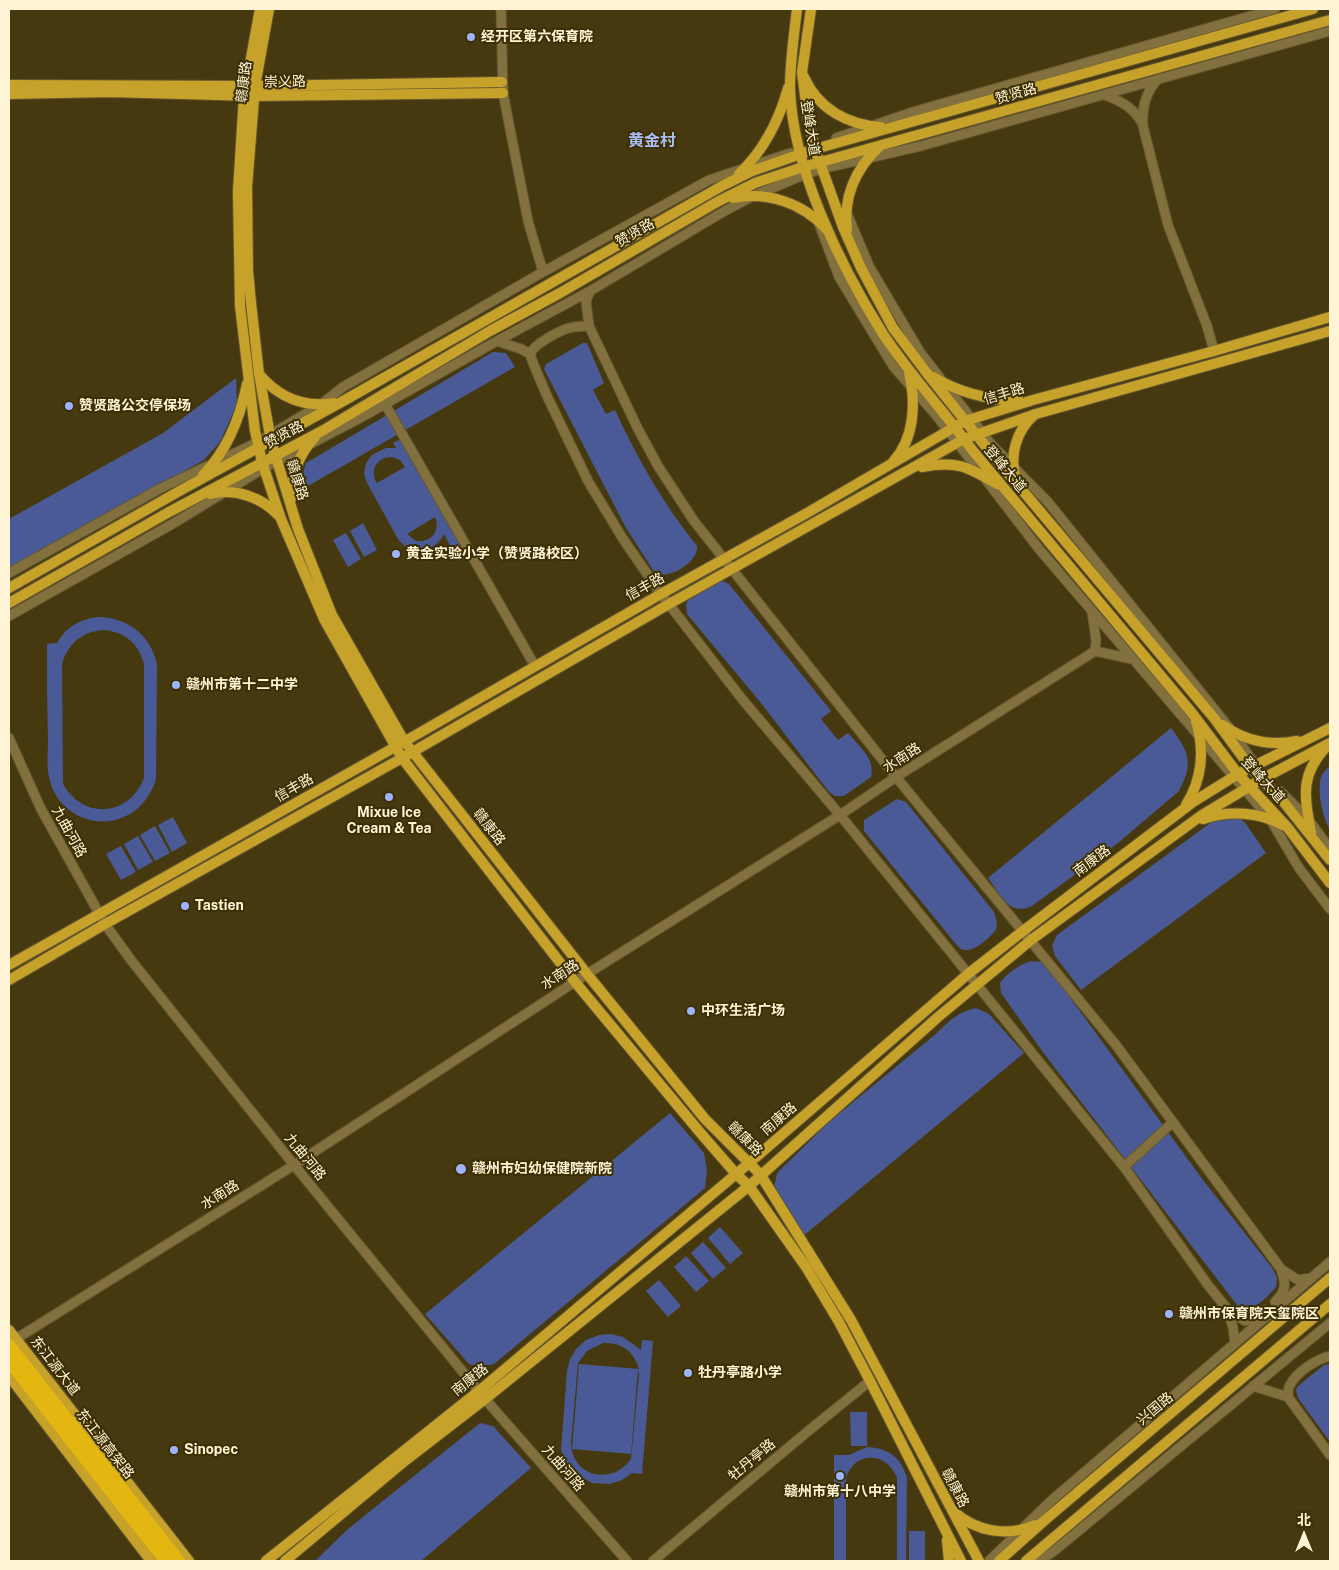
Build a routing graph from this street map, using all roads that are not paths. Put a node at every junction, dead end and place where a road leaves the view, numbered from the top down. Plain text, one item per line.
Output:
1 (260, 9) edge
2 (269, 9) edge
3 (501, 9) edge
4 (797, 9) edge
5 (811, 9) edge
6 (1275, 9) edge
7 (1313, 9) edge
8 (1330, 20) edge
9 (1330, 31) edge
10 (802, 72) junction
11 (791, 74) junction
12 (1158, 79) junction
13 (502, 82) junction
14 (9, 85) edge
15 (250, 91) junction
16 (503, 93) junction
17 (9, 94) edge
18 (1103, 95) junction
19 (900, 125) junction
20 (1143, 126) junction
21 (872, 127) junction
22 (880, 146) junction
23 (815, 147) junction
24 (799, 152) junction
25 (869, 157) junction
26 (820, 165) junction
27 (746, 167) junction
28 (804, 170) junction
29 (722, 186) junction
30 (753, 196) junction
31 (717, 202) junction
32 (846, 213) junction
33 (818, 221) junction
34 (830, 234) junction
35 (851, 246) junction
36 (543, 272) junction
37 (590, 291) junction
38 (1330, 317) edge
39 (589, 326) junction
40 (1330, 331) edge
41 (496, 341) junction
42 (1214, 351) junction
43 (530, 354) junction
44 (907, 366) junction
45 (926, 372) junction
46 (259, 374) junction
47 (249, 378) junction
48 (943, 382) junction
49 (912, 388) junction
50 (344, 400) junction
51 (1033, 400) junction
52 (320, 404) junction
53 (385, 404) junction
54 (1036, 414) junction
55 (968, 420) junction
56 (952, 429) junction
57 (322, 431) junction
58 (979, 433) junction
59 (271, 438) junction
60 (961, 441) junction
61 (258, 445) junction
62 (308, 445) junction
63 (275, 458) junction
64 (212, 465) junction
65 (263, 465) junction
66 (890, 466) junction
67 (1013, 467) junction
68 (913, 469) junction
69 (980, 474) junction
70 (1017, 482) junction
71 (182, 489) junction
72 (1004, 489) junction
73 (225, 492) junction
74 (198, 498) junction
75 (293, 514) junction
76 (281, 519) junction
77 (725, 560) junction
78 (732, 569) junction
79 (42, 570) junction
80 (9, 575) edge
81 (39, 586) junction
82 (9, 588) edge
83 (661, 594) junction
84 (9, 603) edge
85 (669, 604) junction
86 (18, 611) junction
87 (1092, 612) junction
88 (9, 616) edge
89 (1095, 651) junction
90 (1132, 659) junction
91 (535, 666) junction
92 (1192, 713) junction
93 (1214, 718) junction
94 (1330, 728) edge
95 (1231, 730) junction
96 (1317, 734) junction
97 (1200, 737) junction
98 (9, 738) edge
99 (404, 741) junction
100 (1330, 743) edge
101 (394, 747) junction
102 (412, 751) junction
103 (402, 758) junction
104 (1253, 766) junction
105 (1236, 775) junction
106 (896, 778) junction
107 (1263, 778) junction
108 (1246, 788) junction
109 (1185, 808) junction
110 (840, 815) junction
111 (1270, 819) junction
112 (1308, 819) junction
113 (1186, 826) junction
114 (1288, 828) junction
115 (1311, 834) junction
116 (1330, 849) edge
117 (1330, 860) edge
118 (1330, 883) edge
119 (1330, 909) edge
120 (100, 914) junction
121 (105, 924) junction
122 (1023, 931) junction
123 (1031, 940) junction
124 (9, 965) edge
125 (587, 974) junction
126 (968, 974) junction
127 (9, 980) edge
128 (575, 982) junction
129 (978, 986) junction
130 (1173, 1122) junction
131 (748, 1164) junction
132 (294, 1165) junction
133 (1124, 1167) junction
134 (736, 1174) junction
135 (760, 1174) junction
136 (749, 1186) junction
137 (1330, 1262) edge
138 (1281, 1269) junction
139 (1312, 1278) junction
140 (1330, 1278) edge
141 (1330, 1304) edge
142 (1228, 1310) junction
143 (1330, 1323) edge
144 (9, 1330) edge
145 (11, 1342) edge
146 (1235, 1343) junction
147 (1330, 1356) edge
148 (9, 1361) edge
149 (9, 1376) edge
150 (870, 1381) junction
151 (1252, 1386) junction
152 (482, 1395) junction
153 (1288, 1397) junction
154 (1330, 1455) edge
155 (948, 1506) junction
156 (940, 1518) junction
157 (1045, 1520) junction
158 (1022, 1530) junction
159 (1039, 1556) edge
160 (151, 1561) edge
161 (165, 1561) edge
162 (178, 1561) edge
163 (189, 1561) edge
164 (266, 1561) edge
165 (285, 1561) edge
166 (627, 1561) edge
167 (653, 1561) edge
168 (949, 1561) edge
169 (961, 1561) edge
170 (979, 1561) edge
171 (989, 1561) edge
172 (999, 1561) edge
173 (1027, 1561) edge

1 - 15 main road, 赣康路
2 - 15 main road, 赣康路
3 - 13 street
4 - 11 main road, 登峰大道
5 - 10 main road, 登峰大道
6 - 21 street
7 - 19 main road, 赞贤路
8 - 22 main road, 赞贤路
9 - 12 street
10 - 21 main road
10 - 23 main road, 登峰大道
11 - 24 main road, 登峰大道
11 - 27 main road
12 - 18 street
12 - 20 street
13 - 15 main road, 崇义路
13 - 16 street
14 - 15 main road, 崇义路
15 - 16 main road, 崇义路
15 - 17 main road, 崇义路
15 - 46 main road, 赣康路
15 - 47 main road, 赣康路
16 - 36 street
18 - 20 street
18 - 25 street
19 - 21 main road
19 - 23 main road, 赞贤路
20 - 42 street
21 - 23 street
22 - 25 main road
22 - 26 main road, 赞贤路
23 - 24 main road, 赞贤路
23 - 26 main road, 登峰大道
24 - 27 street
24 - 28 main road, 登峰大道
24 - 29 main road, 赞贤路
25 - 26 street
25 - 32 main road
26 - 28 main road, 赞贤路
26 - 35 main road, 登峰大道
27 - 29 main road
27 - 36 street
28 - 30 street
28 - 31 main road, 赞贤路
28 - 34 main road, 登峰大道
29 - 50 main road, 赞贤路
30 - 31 main road
30 - 33 main road
30 - 37 street
31 - 57 main road, 赞贤路
32 - 35 main road
32 - 48 street
33 - 34 main road
33 - 49 street
34 - 44 main road, 登峰大道
35 - 45 main road, 登峰大道
36 - 52 street
37 - 39 street
37 - 41 street
38 - 42 main road, 信丰路
39 - 43 street
39 - 77 street
40 - 54 main road, 信丰路
41 - 43 street
41 - 53 street
42 - 51 main road, 信丰路
43 - 83 street
44 - 49 main road
44 - 56 main road, 登峰大道
45 - 48 main road
45 - 55 main road, 登峰大道
46 - 52 main road
46 - 59 main road, 赣康路
47 - 61 main road, 赣康路
47 - 64 main road
48 - 51 main road
48 - 55 street
49 - 56 street
49 - 66 main road
50 - 52 main road
50 - 59 main road, 赞贤路
51 - 55 main road, 信丰路
52 - 59 street
53 - 62 street
53 - 91 street
54 - 58 main road, 信丰路
54 - 67 main road
55 - 56 main road, 信丰路
55 - 58 main road, 登峰大道
56 - 60 main road, 登峰大道
56 - 66 main road, 信丰路
57 - 62 main road
57 - 63 main road, 赞贤路
58 - 60 main road, 信丰路
58 - 67 street
58 - 70 main road, 登峰大道
59 - 61 main road, 赞贤路
59 - 63 main road, 赣康路
60 - 68 main road, 信丰路
60 - 69 street
60 - 72 main road, 登峰大道
61 - 64 street
61 - 65 main road, 赣康路
61 - 71 main road, 赞贤路
62 - 63 street
62 - 75 main road
63 - 65 main road, 赞贤路
63 - 75 main road, 赣康路
64 - 71 main road
64 - 80 street
65 - 73 street
65 - 74 main road, 赞贤路
65 - 76 main road, 赣康路
66 - 77 main road, 信丰路
67 - 70 main road
67 - 95 street
68 - 69 main road
68 - 78 main road, 信丰路
69 - 72 main road
69 - 87 street
70 - 93 main road, 登峰大道
71 - 79 main road, 赞贤路
72 - 92 main road, 登峰大道
73 - 74 main road
73 - 76 main road
73 - 86 street
74 - 81 main road, 赞贤路
75 - 99 main road, 赣康路
76 - 101 main road, 赣康路
77 - 78 street
77 - 83 main road, 信丰路
78 - 85 main road, 信丰路
78 - 106 street
79 - 80 street
79 - 82 main road, 赞贤路
81 - 84 main road, 赞贤路
81 - 86 street
83 - 85 street
83 - 91 main road, 信丰路
85 - 102 main road, 信丰路
85 - 110 street
86 - 88 street
87 - 89 street
87 - 90 street
89 - 90 street
89 - 106 street, 水南路
90 - 97 street
91 - 99 main road, 信丰路
92 - 97 main road
92 - 105 main road, 登峰大道
93 - 95 main road
93 - 104 main road, 登峰大道
94 - 96 main road, 南康路
95 - 96 main road
95 - 104 street
96 - 104 main road, 南康路
97 - 105 street
97 - 109 main road
98 - 120 street, 九曲河路
99 - 101 main road, 信丰路
99 - 102 main road, 赣康路
100 - 107 main road, 南康路
100 - 112 main road
101 - 103 main road, 赣康路
101 - 120 main road, 信丰路
102 - 103 main road, 信丰路
102 - 125 main road, 赣康路
103 - 121 main road, 信丰路
103 - 128 main road, 赣康路
104 - 105 main road, 南康路
104 - 107 main road, 登峰大道
105 - 108 main road, 登峰大道
105 - 109 main road, 南康路
106 - 110 street, 水南路
106 - 122 street
107 - 108 main road, 南康路
107 - 112 street
107 - 115 main road, 登峰大道
108 - 111 street
108 - 113 main road, 南康路
108 - 114 main road, 登峰大道
109 - 122 main road, 南康路
110 - 125 street, 水南路
110 - 126 street
111 - 113 main road
111 - 114 main road
111 - 119 street
112 - 115 main road
112 - 116 street
113 - 123 main road, 南康路
114 - 118 main road, 登峰大道
115 - 117 main road, 登峰大道
120 - 121 street, 九曲河路
120 - 124 main road, 信丰路
121 - 127 main road, 信丰路
121 - 132 street, 九曲河路
122 - 123 street
122 - 126 main road, 南康路
123 - 129 main road, 南康路
123 - 130 street
125 - 128 street, 水南路
125 - 131 main road, 赣康路
126 - 129 street
126 - 131 main road, 南康路
128 - 132 street, 水南路
128 - 134 main road, 赣康路
129 - 133 street
129 - 135 main road, 南康路
130 - 133 street
130 - 138 street
131 - 134 main road, 南康路
131 - 135 main road, 赣康路
132 - 145 street, 水南路
132 - 152 street, 九曲河路
133 - 142 street
134 - 136 main road, 赣康路
134 - 152 main road, 南康路
135 - 136 main road, 南康路
135 - 155 main road, 赣康路
136 - 150 main road, 赣康路
136 - 152 main road, 南康路
137 - 139 street
138 - 139 street
138 - 142 street
139 - 146 street
140 - 157 main road, 兴国路
141 - 159 main road
142 - 146 street
143 - 151 street
144 - 145 main road, 东江源大道
145 - 162 highway, 东江源高架路
145 - 163 main road, 东江源大道
146 - 158 street
147 - 153 street
148 - 161 highway, 东江源高架路
149 - 160 main road
150 - 156 main road, 赣康路
150 - 167 street, 牡丹亭路
151 - 153 street
151 - 159 street
152 - 164 main road, 南康路
152 - 165 main road, 南康路
152 - 166 street, 九曲河路
153 - 154 street
155 - 158 main road
155 - 170 main road, 赣康路
156 - 168 main road
156 - 169 main road, 赣康路
157 - 158 main road
157 - 172 main road, 兴国路
158 - 171 street
159 - 173 main road

